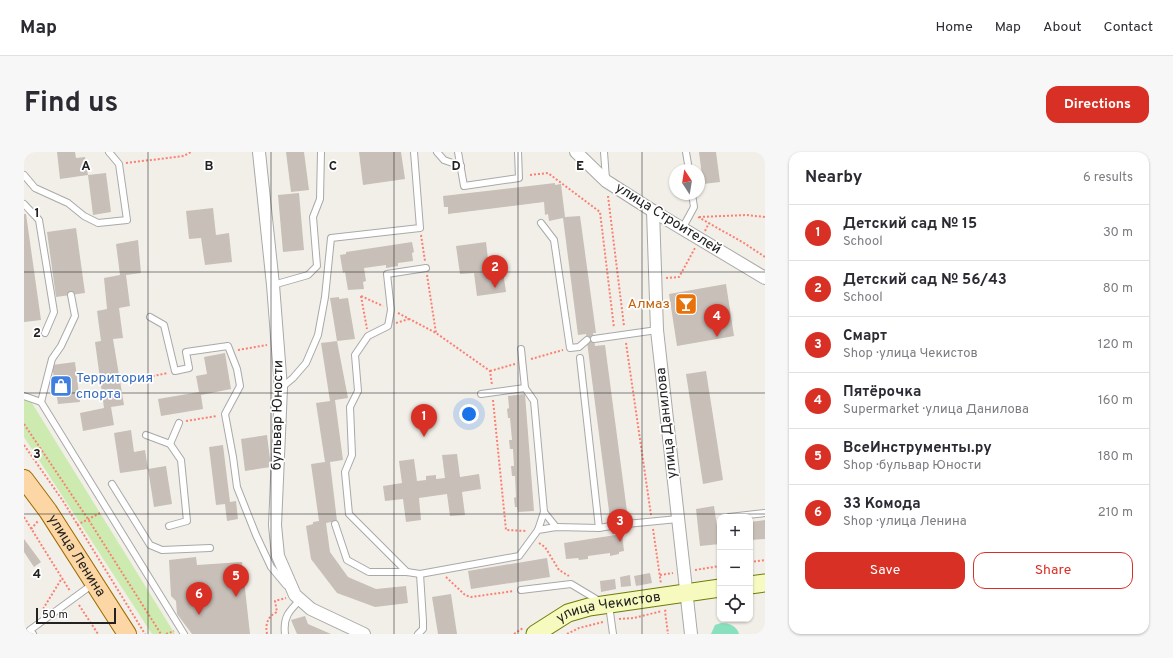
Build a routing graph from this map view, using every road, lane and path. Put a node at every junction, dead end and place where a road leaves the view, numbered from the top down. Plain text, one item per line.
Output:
1 (109, 152) edge
2 (191, 152) edge
3 (260, 152) edge
4 (321, 152) edge
5 (414, 152) edge
6 (437, 152) edge
7 (458, 152) edge
8 (518, 152) edge
9 (576, 152) edge
10 (604, 152) edge
11 (686, 152) edge
12 (119, 164) junction
13 (688, 164) edge
14 (461, 166) junction
15 (24, 175) edge
16 (530, 175) dead end
17 (606, 181) junction
18 (693, 200) edge
19 (24, 204) edge
20 (653, 211) junction
21 (698, 217) junction
22 (765, 217) edge
23 (541, 223) dead end
24 (685, 224) junction
25 (420, 228) junction
26 (765, 257) edge
27 (426, 268) junction
28 (679, 277) dead end
29 (668, 278) dead end
30 (765, 278) edge
31 (273, 285) junction
32 (71, 295) dead end
33 (391, 310) junction
34 (150, 318) dead end
35 (410, 319) junction
36 (388, 326) junction
37 (657, 330) junction
38 (45, 333) dead end
39 (436, 333) junction
40 (614, 335) junction
41 (625, 335) junction
42 (368, 336) junction
43 (278, 344) junction
44 (521, 349) dead end
45 (230, 352) junction
46 (580, 358) dead end
47 (175, 371) junction
48 (133, 380) dead end
49 (281, 388) junction
50 (525, 388) junction
51 (492, 391) junction
52 (480, 394) dead end
53 (24, 396) edge
54 (41, 402) junction
55 (225, 414) junction
56 (179, 422) joint
57 (24, 424) edge
58 (146, 435) dead end
59 (170, 444) junction
60 (24, 445) edge
61 (24, 479) edge
62 (112, 484) dead end
63 (544, 512) junction
64 (101, 513) dead end
65 (765, 513) edge
66 (753, 514) edge
67 (24, 517) edge
68 (88, 519) junction
69 (678, 519) junction
70 (652, 521) junction
71 (335, 524) dead end
72 (77, 525) junction
73 (169, 526) dead end
74 (556, 527) junction
75 (598, 528) junction
76 (538, 530) junction
77 (533, 539) junction
78 (545, 547) dead end
79 (210, 548) dead end
80 (551, 555) dead end
81 (765, 560) edge
82 (753, 562) edge
83 (438, 570) junction
84 (407, 572) junction
85 (420, 574) junction
86 (62, 578) junction
87 (95, 583) junction
88 (765, 583) edge
89 (753, 585) edge
90 (717, 588) edge
91 (521, 590) dead end
92 (510, 592) dead end
93 (686, 592) junction
94 (663, 595) junction
95 (298, 597) junction
96 (74, 598) junction
97 (605, 604) junction
98 (42, 611) dead end
99 (612, 620) junction
100 (170, 631) dead end
101 (33, 634) edge
102 (98, 634) edge
103 (128, 634) edge
104 (145, 634) edge
105 (161, 634) edge
106 (166, 634) edge
107 (184, 634) edge
108 (267, 634) edge
109 (285, 634) edge
110 (364, 634) edge
111 (418, 634) edge
112 (535, 634) edge
113 (567, 634) edge
114 (613, 634) edge
115 (691, 634) edge

1 - 12 lane
2 - 12 path
3 - 31 street, бульвар Юности
4 - 31 lane
5 - 25 lane
6 - 14 lane
7 - 14 lane
8 - 14 lane
9 - 17 street, улица Строителей
10 - 17 lane
11 - 13 lane
12 - 15 lane
16 - 40 path
17 - 20 street, улица Строителей
17 - 41 path
18 - 24 lane
19 - 38 lane
20 - 24 street, улица Строителей
20 - 37 street, улица Данилова
21 - 22 path
21 - 24 path
21 - 26 path
23 - 40 lane
24 - 30 street, улица Строителей
25 - 27 path
25 - 49 lane
27 - 33 lane
27 - 39 path
28 - 29 path
31 - 43 street, бульвар Юности
32 - 54 lane
33 - 35 path
33 - 36 lane
33 - 42 path
34 - 47 lane
35 - 36 path
35 - 39 path
36 - 42 lane
37 - 41 lane
37 - 69 street, улица Данилова
39 - 51 path
40 - 41 lane
41 - 70 path
42 - 84 lane
43 - 45 path
43 - 49 street, бульвар Юности
44 - 50 lane
45 - 47 lane
45 - 55 lane
46 - 75 lane
47 - 48 path
49 - 95 street, бульвар Юности
50 - 51 lane
50 - 63 lane
51 - 52 lane
51 - 77 path
53 - 54 lane
54 - 107 lane
55 - 56 path
55 - 95 lane
56 - 59 lane
57 - 68 path
58 - 59 lane
59 - 73 lane
60 - 72 path
61 - 87 main road, улица Ленина
62 - 79 lane
63 - 74 lane
63 - 76 lane
64 - 68 path
65 - 66 lane
67 - 86 path
68 - 72 path
68 - 105 path
69 - 70 lane
69 - 93 street, улица Данилова
70 - 75 lane
70 - 94 path
71 - 84 lane
72 - 104 path
74 - 75 lane
74 - 76 lane
76 - 77 lane
77 - 83 lane
78 - 80 path
81 - 82 path
83 - 85 lane
83 - 92 path
84 - 85 lane
85 - 111 lane
86 - 96 path
86 - 98 path
87 - 96 lane
87 - 103 main road, улица Ленина
88 - 89 street
90 - 93 street, улица Чекистов
91 - 97 lane
93 - 94 street, улица Чекистов
93 - 115 street, улица Данилова
94 - 97 street, улица Чекистов
94 - 99 path
95 - 108 path
95 - 109 lane
95 - 110 street, бульвар Юности
96 - 101 lane
96 - 102 path
97 - 99 lane
97 - 112 street, улица Чекистов
99 - 113 path
99 - 114 lane
100 - 106 path

